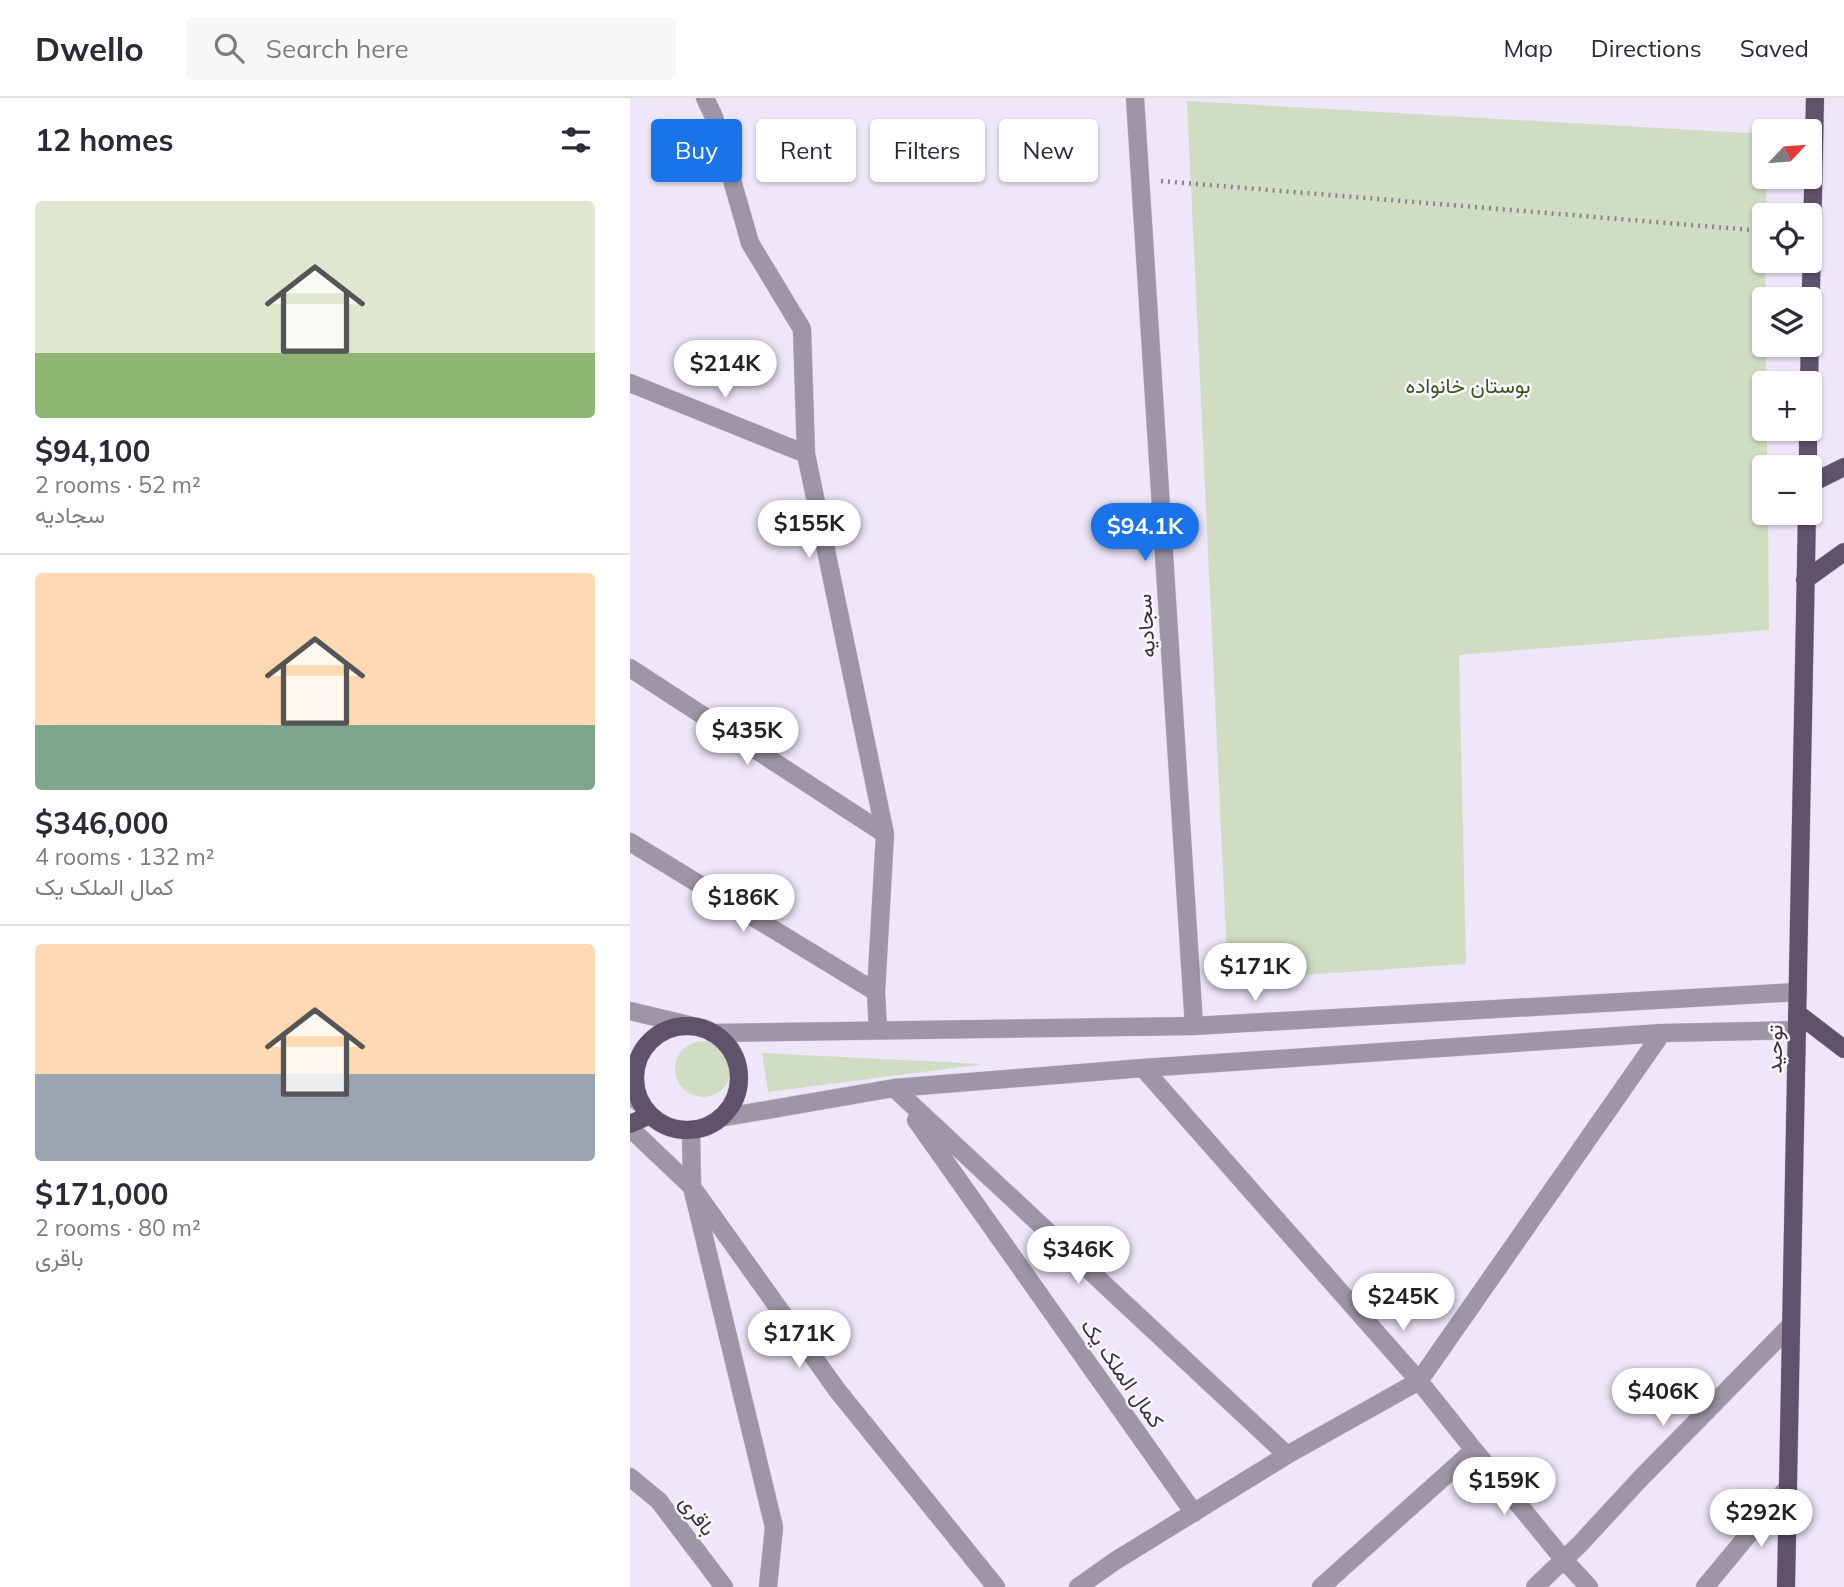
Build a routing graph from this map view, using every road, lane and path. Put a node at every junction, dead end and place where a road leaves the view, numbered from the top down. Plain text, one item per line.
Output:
1 (705, 98) edge
2 (1135, 98) edge
3 (1815, 98) edge
4 (1140, 179) junction
5 (1752, 230) edge
6 (1809, 371) edge
7 (630, 383) edge
8 (806, 454) junction
9 (1844, 467) edge
10 (1822, 478) edge
11 (1807, 525) edge
12 (1844, 552) edge
13 (1805, 580) junction
14 (630, 668) edge
15 (885, 834) junction
16 (630, 842) edge
17 (876, 992) junction
18 (1798, 992) junction
19 (630, 1011) edge
20 (1797, 1021) junction
21 (693, 1026) junction
22 (1194, 1026) junction
23 (878, 1030) junction
24 (1662, 1032) junction
25 (713, 1033) junction
26 (1844, 1049) edge
27 (1143, 1068) junction
28 (894, 1088) junction
29 (641, 1105) edge
30 (720, 1118) junction
31 (630, 1126) edge
32 (691, 1130) junction
33 (692, 1187) junction
34 (1791, 1325) junction
35 (1419, 1381) junction
36 (1474, 1450) junction
37 (1287, 1455) junction
38 (630, 1477) edge
39 (1788, 1487) junction
40 (1194, 1513) junction
41 (1564, 1560) junction
42 (724, 1587) edge
43 (768, 1587) edge
44 (996, 1587) edge
45 (1078, 1587) edge
46 (1321, 1587) edge
47 (1535, 1587) edge
48 (1588, 1587) edge
49 (1705, 1587) edge
50 (1786, 1587) edge

1 - 8 street
2 - 4 street, سجادیه
3 - 6 main road
4 - 5 path
4 - 22 street, سجادیه
7 - 8 street
8 - 15 street
9 - 10 main road
11 - 13 main road, توحید
12 - 13 main road
13 - 18 main road, توحید
14 - 15 street
15 - 17 street
16 - 17 street
17 - 23 street
18 - 20 main road, توحید
18 - 22 street
19 - 21 street
20 - 24 street
20 - 26 main road
20 - 34 main road, توحید
21 - 25 main road
21 - 29 main road
22 - 23 street
23 - 25 street
24 - 27 street
24 - 35 street
25 - 30 main road
27 - 28 street
27 - 35 street
28 - 30 street
28 - 37 street
28 - 40 street, کمال الملک یک
29 - 31 main road
29 - 32 main road
30 - 32 main road
31 - 33 street
32 - 33 street
33 - 43 street
33 - 44 street
34 - 39 main road, توحید
34 - 41 street
35 - 36 street
35 - 37 street
36 - 41 street
36 - 46 street
37 - 40 street
38 - 42 street, باقری
39 - 49 street
39 - 50 main road, توحید
40 - 45 street
41 - 47 street
41 - 48 street

